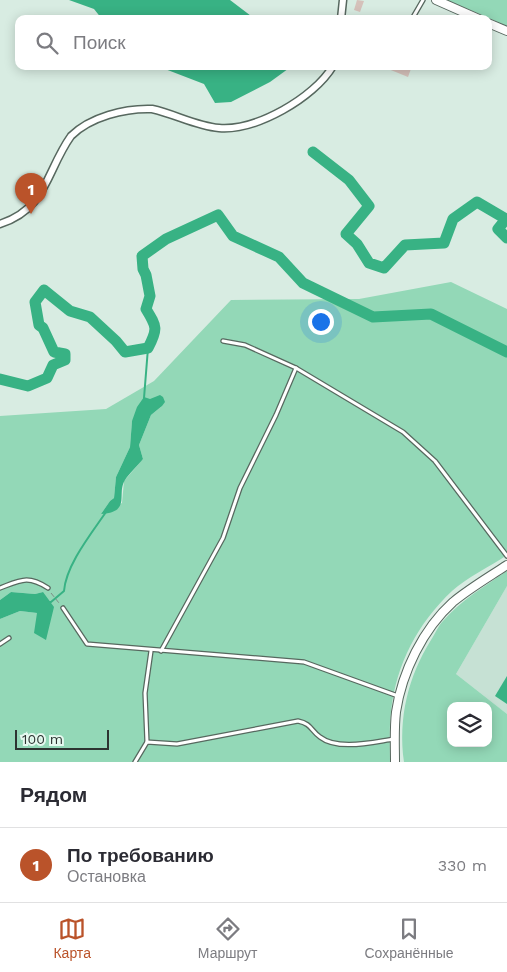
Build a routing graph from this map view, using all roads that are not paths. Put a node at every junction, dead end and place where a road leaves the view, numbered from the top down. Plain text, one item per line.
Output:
1 (343, 0) edge
2 (423, 0) edge
3 (436, 0) edge
4 (341, 15) edge
5 (414, 15) edge
6 (470, 15) edge
7 (492, 25) edge
8 (507, 31) edge
9 (330, 70) edge
10 (0, 224) edge
11 (223, 341) dead end
12 (296, 368) junction
13 (507, 556) edge
14 (507, 565) edge
15 (0, 588) edge
16 (48, 588) road end
17 (62, 608) road end
18 (9, 638) dead end
19 (0, 644) edge
20 (151, 651) junction
21 (161, 651) junction
22 (399, 696) junction
23 (395, 738) junction
24 (147, 742) junction
25 (135, 762) edge
26 (395, 762) edge

1 - 4 street
2 - 5 lane
3 - 6 street
7 - 8 street
9 - 10 street
11 - 12 lane
12 - 13 lane
12 - 21 lane
14 - 22 street
15 - 16 lane
17 - 20 lane
18 - 19 lane
20 - 21 lane
20 - 24 lane
21 - 22 lane
22 - 23 street
23 - 24 lane
23 - 26 street
24 - 25 lane

